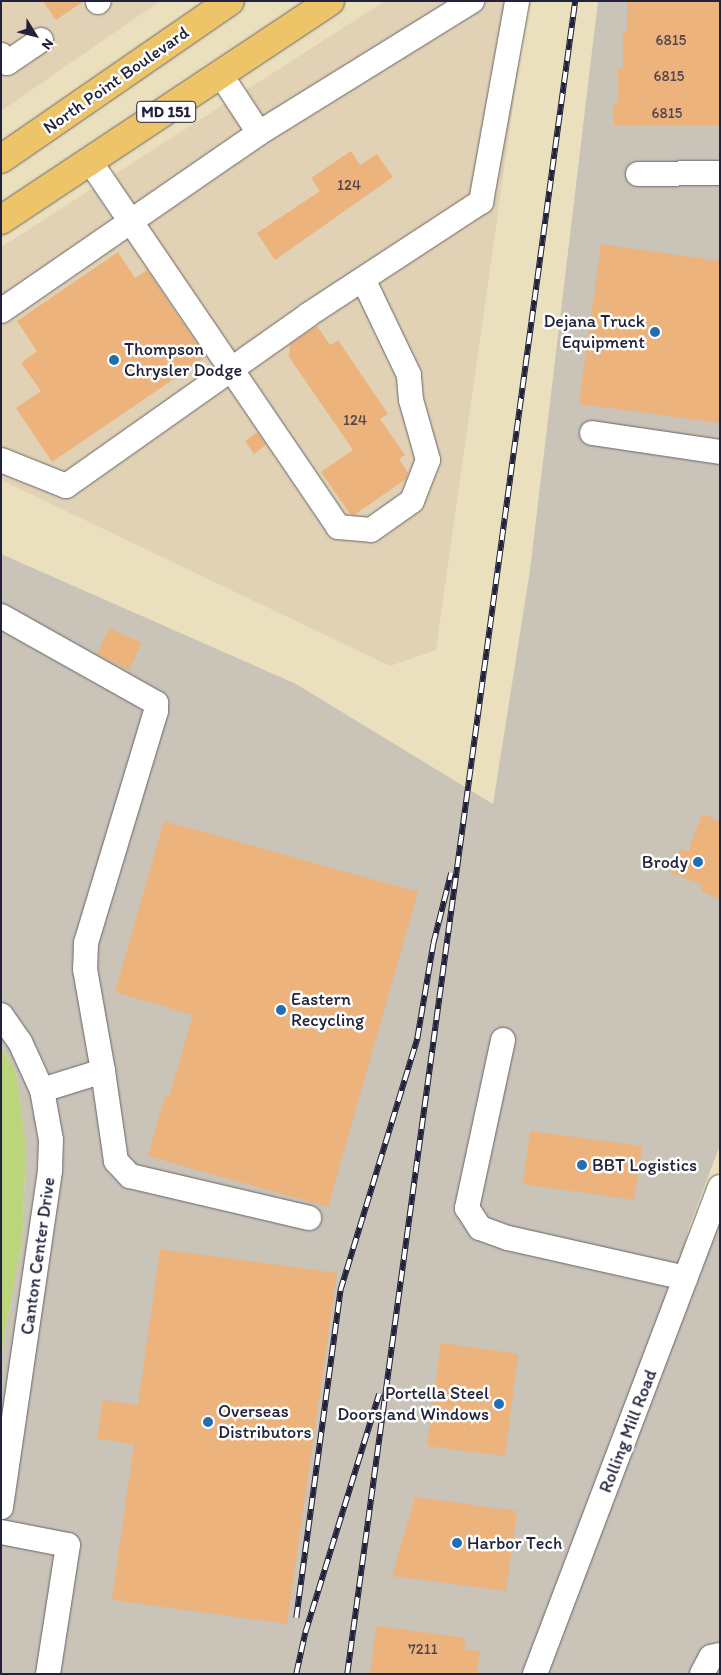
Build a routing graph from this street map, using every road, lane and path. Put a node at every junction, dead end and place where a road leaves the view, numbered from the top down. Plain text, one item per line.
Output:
1 (230, 1) edge
2 (330, 1) edge
3 (472, 1) edge
4 (517, 1) edge
5 (41, 40) dead end
6 (1, 55) edge
7 (221, 75) junction
8 (111, 82) junction
9 (259, 133) junction
10 (1, 136) edge
11 (1, 159) edge
12 (91, 163) junction
13 (638, 174) dead end
14 (720, 174) edge
15 (1, 220) edge
16 (130, 221) junction
17 (363, 279) junction
18 (1, 311) edge
19 (233, 367) junction
20 (592, 433) dead end
21 (720, 452) edge
22 (1, 460) edge
23 (1, 616) edge
24 (1, 1015) edge
25 (503, 1040) dead end
26 (103, 1071) junction
27 (42, 1090) junction
28 (720, 1188) edge
29 (309, 1218) dead end
30 (686, 1278) junction
31 (1, 1507) edge
32 (1, 1532) edge
33 (720, 1655) edge
34 (48, 1674) edge
35 (535, 1674) edge
36 (702, 1674) edge

1 - 8 main road, North Point Boulevard
2 - 7 main road, MD 151
3 - 9 street
4 - 17 street
5 - 6 street
7 - 9 street
7 - 12 main road, MD 151
8 - 10 main road
8 - 11 main road, North Point Boulevard
9 - 16 street
12 - 15 main road, MD 151
12 - 16 street
13 - 14 street
16 - 18 street
16 - 19 street
17 - 19 street
17 - 19 street
19 - 22 street
20 - 21 street
23 - 26 street
24 - 27 street, Canton Center Drive
25 - 30 street
26 - 27 street
26 - 29 street
27 - 31 street, Canton Center Drive
28 - 30 street, Rolling Mill Road
30 - 35 street, Rolling Mill Road
32 - 34 street
33 - 36 street

